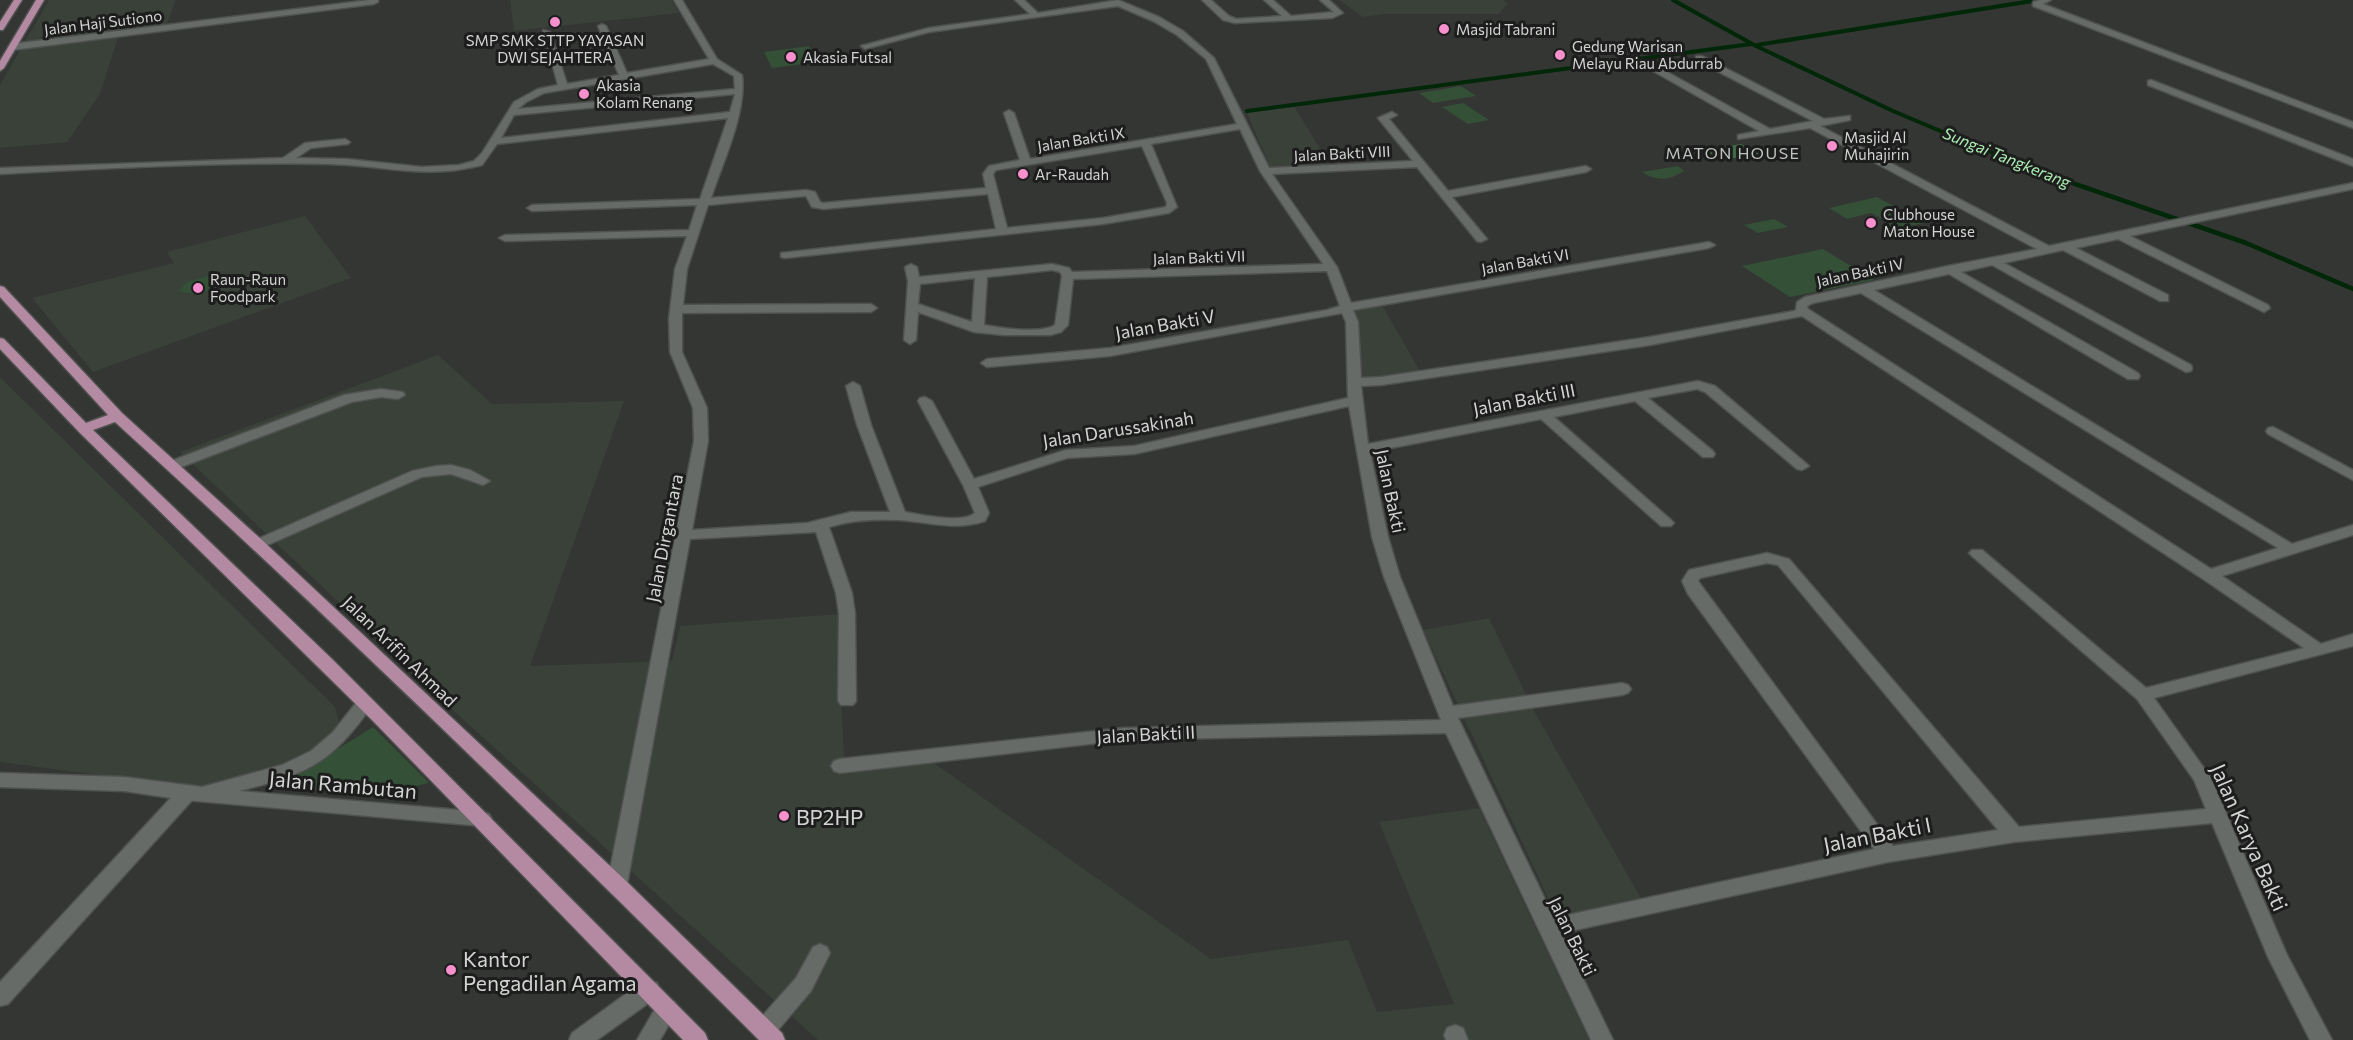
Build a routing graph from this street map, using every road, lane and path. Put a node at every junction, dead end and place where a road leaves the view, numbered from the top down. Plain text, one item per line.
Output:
1 (18, 0) edge
2 (40, 0) edge
3 (374, 0) edge
4 (678, 0) edge
5 (1019, 0) edge
6 (1206, 0) edge
7 (1268, 0) edge
8 (1324, 0) edge
9 (2047, 0) edge
10 (1114, 2) edge
11 (1037, 16) junction
12 (1288, 18) junction
13 (602, 26) dead end
14 (0, 28) edge
15 (546, 32) dead end
16 (866, 46) dead end
17 (12, 47) junction
18 (1699, 58) dead end
19 (714, 61) junction
20 (1649, 65) dead end
21 (0, 68) edge
22 (624, 76) junction
23 (2151, 83) dead end
24 (563, 86) junction
25 (740, 90) junction
26 (511, 112) junction
27 (1009, 113) dead end
28 (734, 114) junction
29 (1392, 115) dead end
30 (1847, 118) dead end
31 (1822, 122) junction
32 (1810, 124) junction
33 (2353, 125) edge
34 (1241, 126) junction
35 (1768, 132) junction
36 (1741, 137) dead end
37 (345, 142) dead end
38 (492, 142) junction
39 (1146, 144) junction
40 (284, 162) junction
41 (1026, 163) junction
42 (2353, 163) edge
43 (1420, 164) junction
44 (1586, 169) dead end
45 (0, 171) edge
46 (1265, 171) junction
47 (2353, 186) edge
48 (990, 191) junction
49 (1445, 195) junction
50 (703, 202) junction
51 (532, 208) dead end
52 (1002, 232) junction
53 (693, 233) junction
54 (2120, 235) junction
55 (506, 238) dead end
56 (1481, 239) dead end
57 (1709, 245) dead end
58 (2064, 246) junction
59 (2046, 249) junction
60 (785, 255) dead end
61 (1991, 260) junction
62 (911, 267) dead end
63 (1331, 267) junction
64 (1948, 269) junction
65 (981, 275) junction
66 (1068, 276) junction
67 (914, 281) junction
68 (1862, 288) junction
69 (0, 290) edge
70 (2164, 298) dead end
71 (914, 307) junction
72 (1347, 307) junction
73 (871, 308) dead end
74 (2264, 308) dead end
75 (676, 309) junction
76 (1803, 311) junction
77 (978, 329) junction
78 (910, 340) dead end
79 (0, 342) edge
80 (987, 363) dead end
81 (2186, 368) dead end
82 (2133, 376) dead end
83 (1354, 382) junction
84 (853, 386) dead end
85 (398, 395) dead end
86 (1636, 395) junction
87 (925, 401) dead end
88 (1355, 401) junction
89 (1543, 414) junction
90 (117, 416) junction
91 (84, 429) junction
92 (2273, 431) dead end
93 (1362, 448) junction
94 (1708, 454) dead end
95 (171, 466) junction
96 (1802, 466) dead end
97 (2353, 476) edge
98 (483, 481) dead end
99 (970, 485) junction
100 (899, 516) junction
101 (1666, 523) dead end
102 (814, 526) junction
103 (2353, 530) edge
104 (684, 535) junction
105 (258, 544) junction
106 (2291, 550) junction
107 (1977, 553) dead end
108 (2209, 575) junction
109 (2353, 639) edge
110 (2319, 650) junction
111 (1622, 689) dead end
112 (2143, 695) junction
113 (847, 701) dead end
114 (365, 703) junction
115 (1449, 720) junction
116 (840, 766) dead end
117 (0, 780) edge
118 (194, 793) junction
119 (2219, 815) junction
120 (482, 819) junction
121 (2014, 834) junction
122 (1888, 854) junction
123 (616, 885) junction
124 (1547, 928) junction
125 (820, 953) dead end
126 (649, 990) junction
127 (0, 997) edge
128 (667, 1009) junction
129 (769, 1035) edge
130 (580, 1040) edge
131 (648, 1040) edge
132 (698, 1040) edge
133 (1602, 1040) edge
134 (2321, 1040) edge

1 - 14 main road
2 - 17 main road
3 - 17 street, Jalan Haji Sutiono
4 - 19 street
5 - 11 street
6 - 12 street
7 - 12 street
8 - 12 street
9 - 33 street
10 - 11 street
10 - 34 street, Jalan Bakti
11 - 16 street
13 - 22 street
15 - 24 street
17 - 21 main road
18 - 31 street
19 - 22 street
19 - 25 street
20 - 35 street
22 - 24 street
23 - 42 street
24 - 26 street
25 - 26 street
25 - 28 street, Jalan Dirgantara
26 - 38 street
27 - 41 street
28 - 38 street
28 - 50 street, Jalan Dirgantara
29 - 43 street, Jalan Bakti VIII
30 - 31 street
31 - 32 street
32 - 35 street
32 - 59 street
34 - 39 street, Jalan Bakti IX
34 - 46 street, Jalan Bakti
35 - 36 street
37 - 40 street
38 - 40 street
39 - 41 street, Jalan Bakti IX
39 - 52 street
40 - 45 street
41 - 48 street, Jalan Bakti IX
43 - 46 street, Jalan Bakti VIII
43 - 49 street, Jalan Bakti VIII
44 - 49 street
46 - 63 street, Jalan Bakti
47 - 54 street, Jalan Bakti IV
48 - 50 street
48 - 52 street
49 - 56 street, Jalan Bakti VIII
50 - 51 street
50 - 53 street, Jalan Dirgantara
52 - 60 street
53 - 55 street
53 - 75 street, Jalan Dirgantara
54 - 58 street, Jalan Bakti IV
54 - 74 street
57 - 72 street, Jalan Bakti VI
58 - 59 street, Jalan Bakti IV
58 - 70 street
59 - 61 street, Jalan Bakti IV
61 - 64 street, Jalan Bakti IV
61 - 81 street
62 - 67 street
63 - 66 street, Jalan Bakti VII
63 - 72 street, Jalan Bakti
64 - 68 street, Jalan Bakti IV
64 - 82 street
65 - 66 street, Jalan Bakti VII
65 - 67 street, Jalan Bakti VII
65 - 77 street
66 - 77 street
67 - 71 street
68 - 76 street, Jalan Bakti IV
68 - 106 street
69 - 90 main road, Jalan Arifin Ahmad
71 - 77 street
71 - 78 street
72 - 80 street, Jalan Bakti V
72 - 83 street, Jalan Bakti
73 - 75 street
75 - 104 street, Jalan Dirgantara
76 - 83 street, Jalan Bakti IV
76 - 108 street
79 - 91 main road
83 - 88 street, Jalan Bakti
84 - 100 street
85 - 95 street
86 - 89 street, Jalan Bakti III
86 - 94 street
86 - 96 street, Jalan Bakti III
87 - 99 street
88 - 93 street, Jalan Bakti
88 - 99 street, Jalan Darussakinah
89 - 93 street, Jalan Bakti III
89 - 101 street
90 - 91 main road
90 - 95 main road, Jalan Arifin Ahmad
91 - 114 main road
92 - 97 street
93 - 115 street, Jalan Bakti
95 - 105 main road, Jalan Arifin Ahmad
98 - 105 street
99 - 100 street
100 - 102 street
102 - 104 street
102 - 113 street
103 - 106 street
104 - 123 street, Jalan Dirgantara
105 - 123 main road, Jalan Arifin Ahmad
106 - 108 street
107 - 112 street, Jalan Karya Bakti
108 - 110 street
109 - 110 street
110 - 112 street
111 - 115 street, Jalan Bakti II
112 - 119 street, Jalan Karya Bakti
114 - 118 street, Jalan Rambutan
114 - 120 main road
115 - 116 street, Jalan Bakti II
115 - 124 street, Jalan Bakti
117 - 118 street, Jalan Rambutan
118 - 120 street, Jalan Rambutan
118 - 127 street
119 - 121 street, Jalan Bakti I
119 - 134 street, Jalan Karya Bakti
120 - 126 main road
121 - 122 street, Jalan Bakti I
121 - 122 street
122 - 124 street, Jalan Bakti I
123 - 129 main road, Jalan Arifin Ahmad
124 - 133 street, Jalan Bakti
125 - 129 street
126 - 128 main road
126 - 130 street
128 - 131 street
128 - 132 main road

